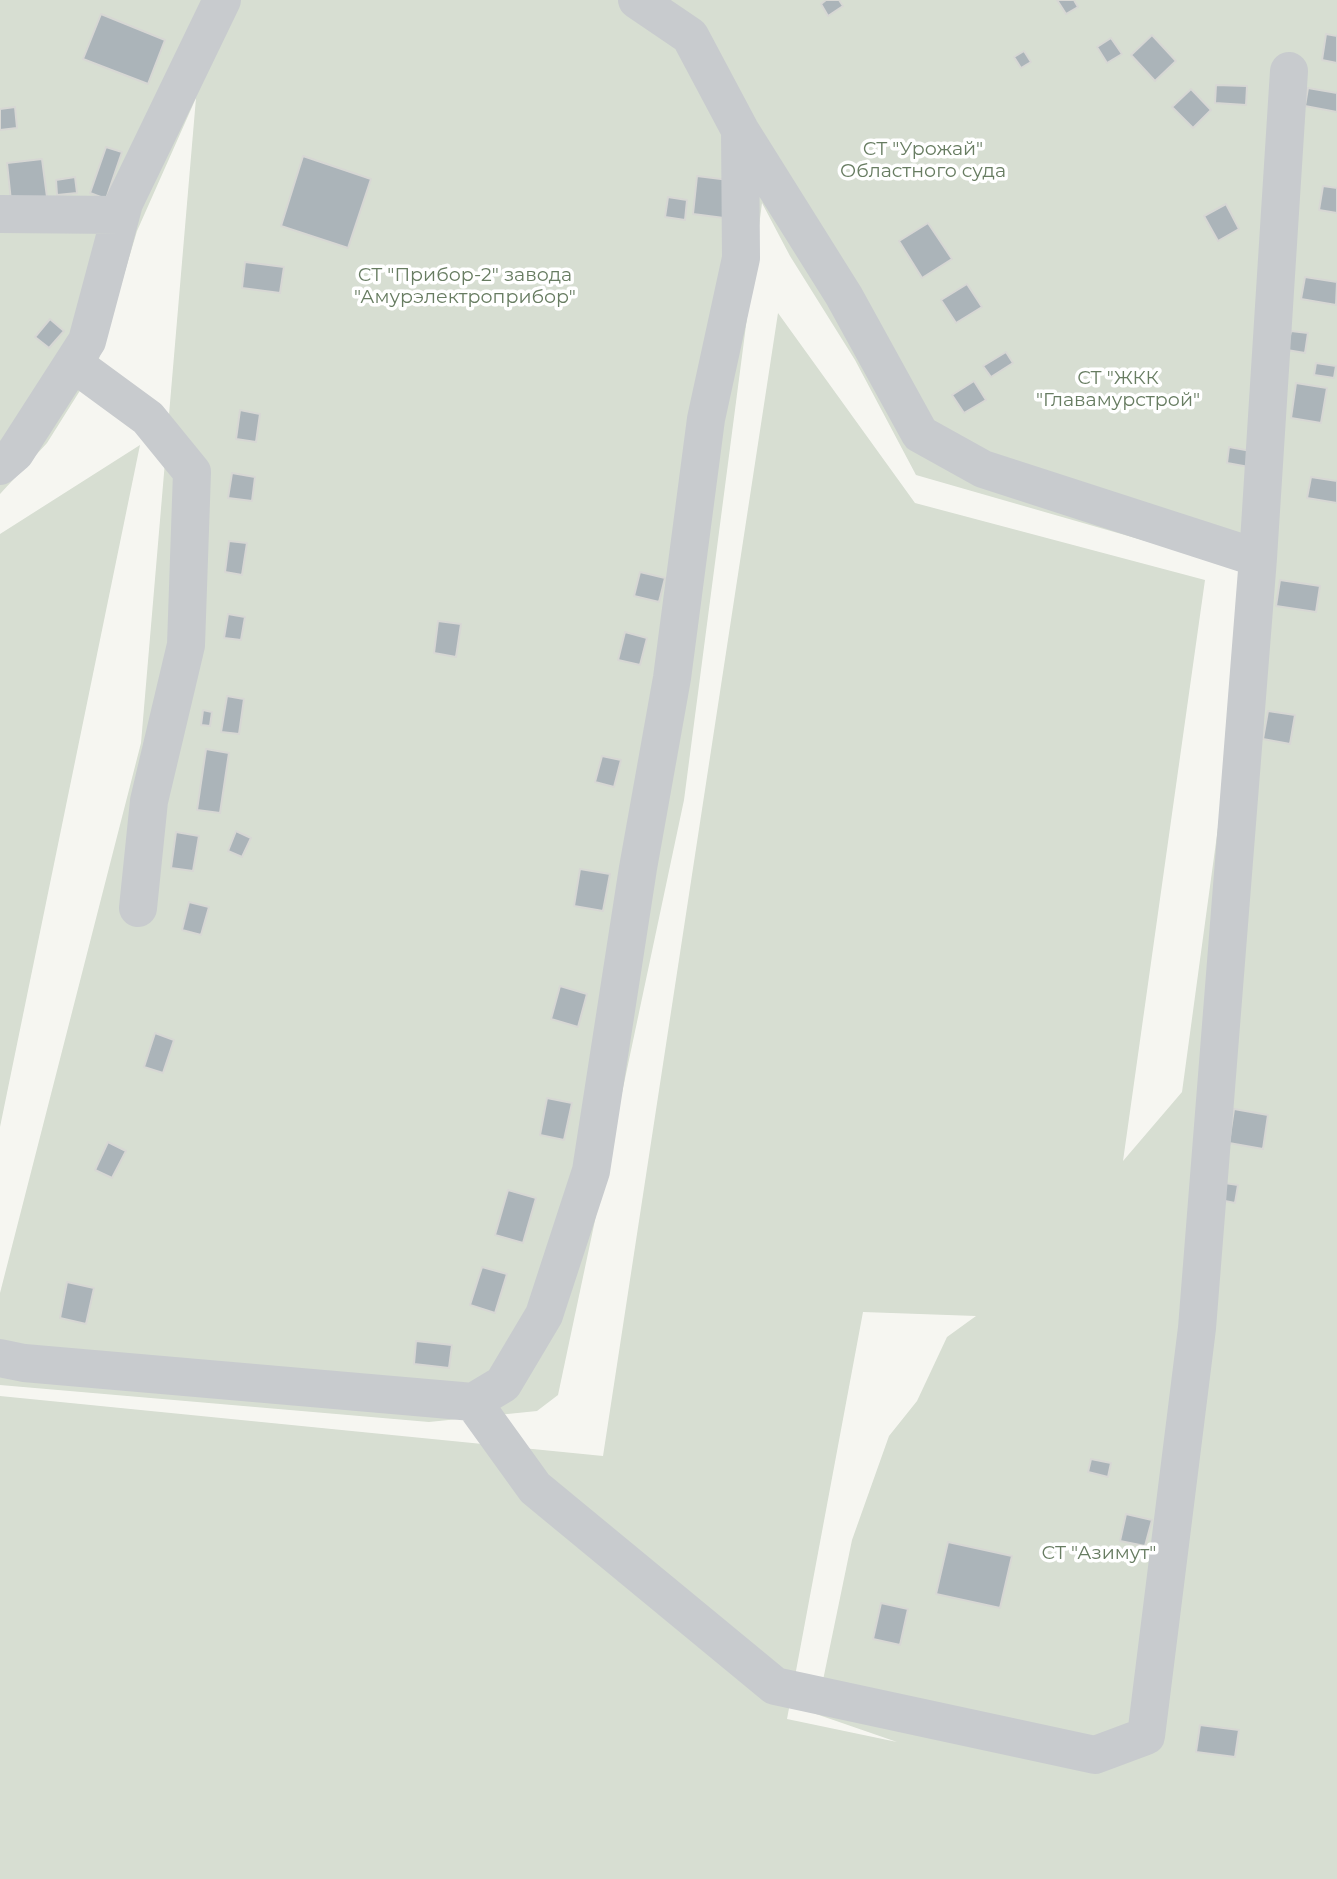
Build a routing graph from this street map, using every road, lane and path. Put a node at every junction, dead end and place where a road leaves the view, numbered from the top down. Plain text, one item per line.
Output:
1 (222, 0) edge
2 (638, 0) edge
3 (1289, 71) dead end
4 (740, 130) junction
5 (0, 214) edge
6 (120, 215) junction
7 (73, 363) junction
8 (0, 466) edge
9 (1258, 558) junction
10 (138, 908) dead end
11 (0, 1358) edge
12 (473, 1402) junction

1 - 6 street
2 - 4 street
3 - 9 street
4 - 9 street
4 - 12 street
5 - 6 street
6 - 7 street
7 - 8 street
7 - 10 street
9 - 12 street
11 - 12 street

